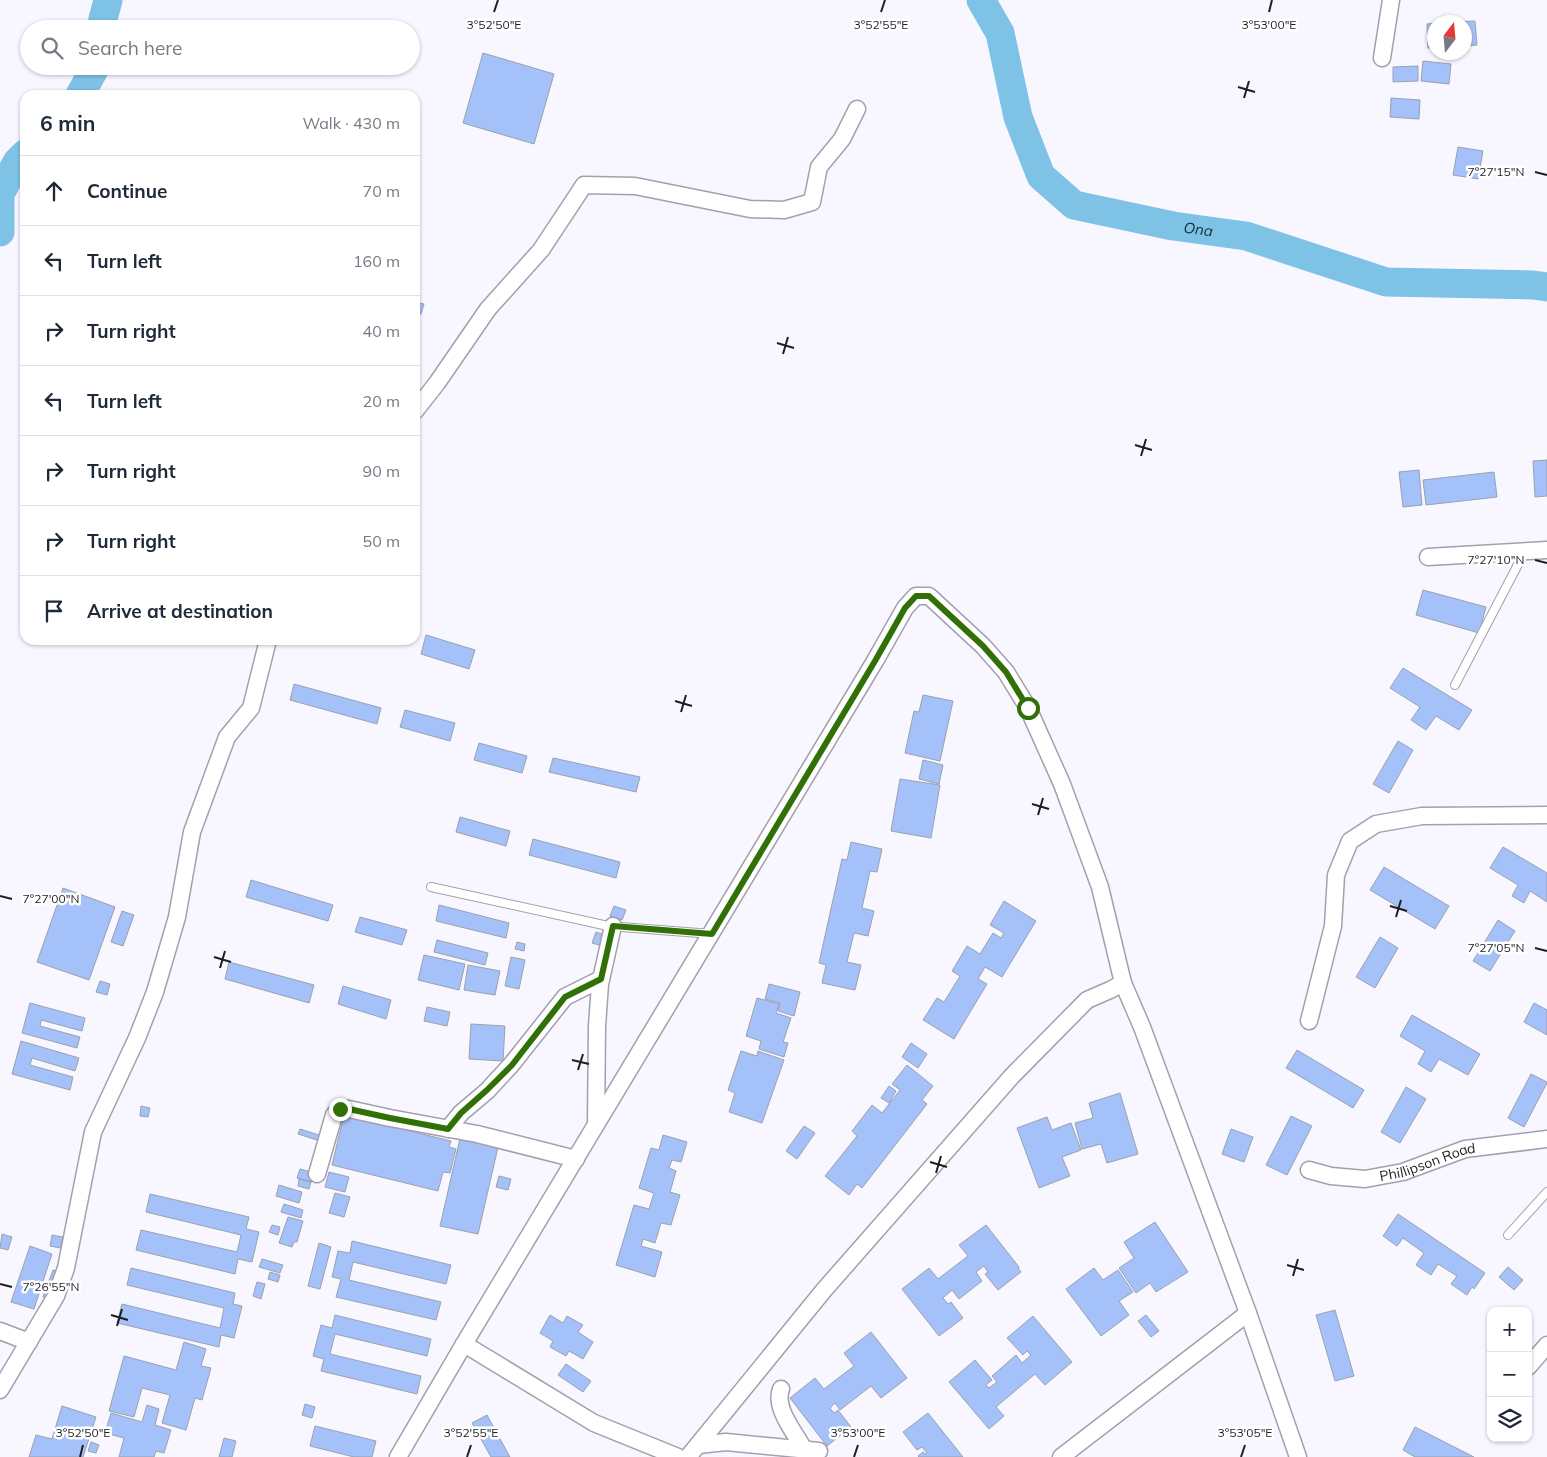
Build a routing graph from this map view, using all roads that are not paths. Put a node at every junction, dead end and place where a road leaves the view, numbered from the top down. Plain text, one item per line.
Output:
1 (1391, 0) edge
2 (1382, 58) dead end
3 (857, 109) dead end
4 (420, 404) edge
5 (1547, 550) edge
6 (1525, 551) junction
7 (1428, 557) dead end
8 (267, 645) edge
9 (1454, 684) dead end
10 (1547, 815) edge
11 (431, 887) dead end
12 (613, 926) junction
13 (712, 934) junction
14 (601, 979) junction
15 (1124, 983) junction
16 (1309, 1021) dead end
17 (596, 1126) junction
18 (448, 1129) junction
19 (1547, 1139) edge
20 (576, 1159) junction
21 (1309, 1170) dead end
22 (317, 1174) dead end
23 (1547, 1192) edge
24 (1508, 1235) dead end
25 (1248, 1313) junction
26 (0, 1331) edge
27 (29, 1342) junction
28 (464, 1344) junction
29 (1547, 1345) edge
30 (1532, 1362) edge
31 (781, 1389) dead end
32 (0, 1390) edge
33 (641, 1450) edge
34 (693, 1451) edge
35 (811, 1452) edge
36 (398, 1457) edge
37 (678, 1457) edge
38 (1061, 1457) edge
39 (1298, 1457) edge

1 - 2 street
3 - 4 street
5 - 6 street
6 - 7 street
6 - 9 lane
8 - 27 street
10 - 16 street
11 - 12 lane
12 - 13 lane
12 - 14 street
13 - 15 street
13 - 17 street
14 - 17 street
14 - 18 street
15 - 25 street
15 - 34 street
17 - 20 street
18 - 20 street
18 - 22 street
19 - 21 street, Phillipson Road
20 - 28 street
23 - 24 lane
25 - 38 street
25 - 39 street
26 - 27 street
27 - 32 street
28 - 33 street
28 - 36 street
29 - 30 street
31 - 35 street
33 - 37 street
34 - 35 street

